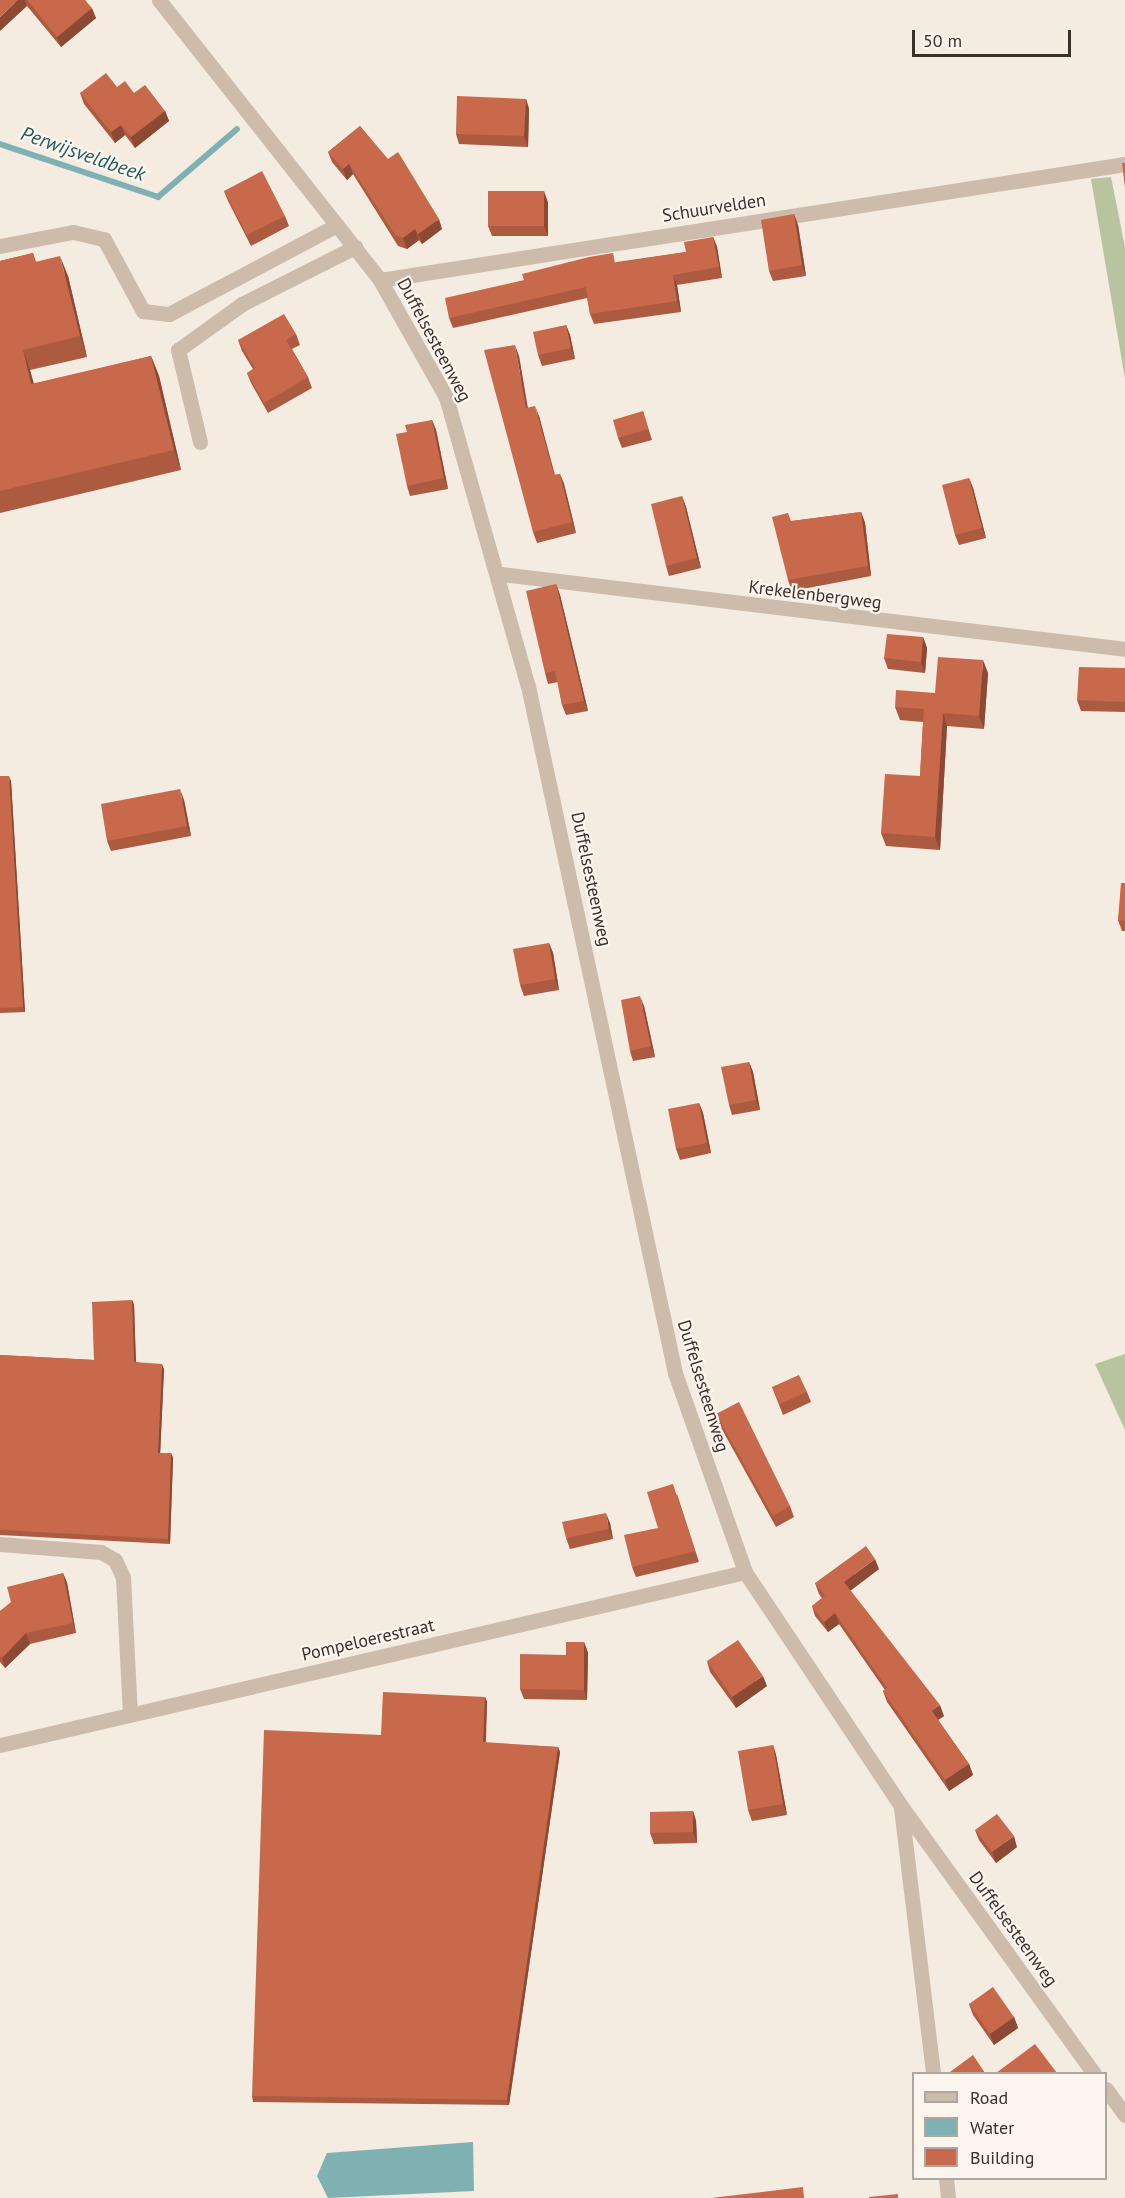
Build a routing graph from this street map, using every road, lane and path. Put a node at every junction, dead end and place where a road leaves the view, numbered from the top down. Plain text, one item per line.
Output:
1 (159, 0) edge
2 (1125, 164) edge
3 (337, 225) junction
4 (0, 246) edge
5 (355, 247) junction
6 (380, 280) junction
7 (200, 442) dead end
8 (501, 574) junction
9 (1125, 649) edge
10 (0, 1544) edge
11 (744, 1572) junction
12 (130, 1715) junction
13 (0, 1745) edge
14 (901, 1806) junction
15 (933, 2072) edge
16 (1093, 2072) edge
17 (1107, 2090) edge
18 (1125, 2115) edge
19 (946, 2180) edge
20 (948, 2198) edge

1 - 3 street, Duffelsesteenweg
2 - 6 street, Schuurvelden
3 - 4 street
3 - 5 street, Duffelsesteenweg
5 - 6 street, Duffelsesteenweg
5 - 7 street
6 - 8 street, Duffelsesteenweg
8 - 9 street, Krekelenbergweg
8 - 11 street, Duffelsesteenweg
10 - 12 street
11 - 12 street, Pompeloerestraat
11 - 14 street, Duffelsesteenweg
12 - 13 street, Pompeloerestraat
14 - 15 street, Duffelsesteenweg
14 - 16 street, Duffelsesteenweg
17 - 18 street
19 - 20 street

